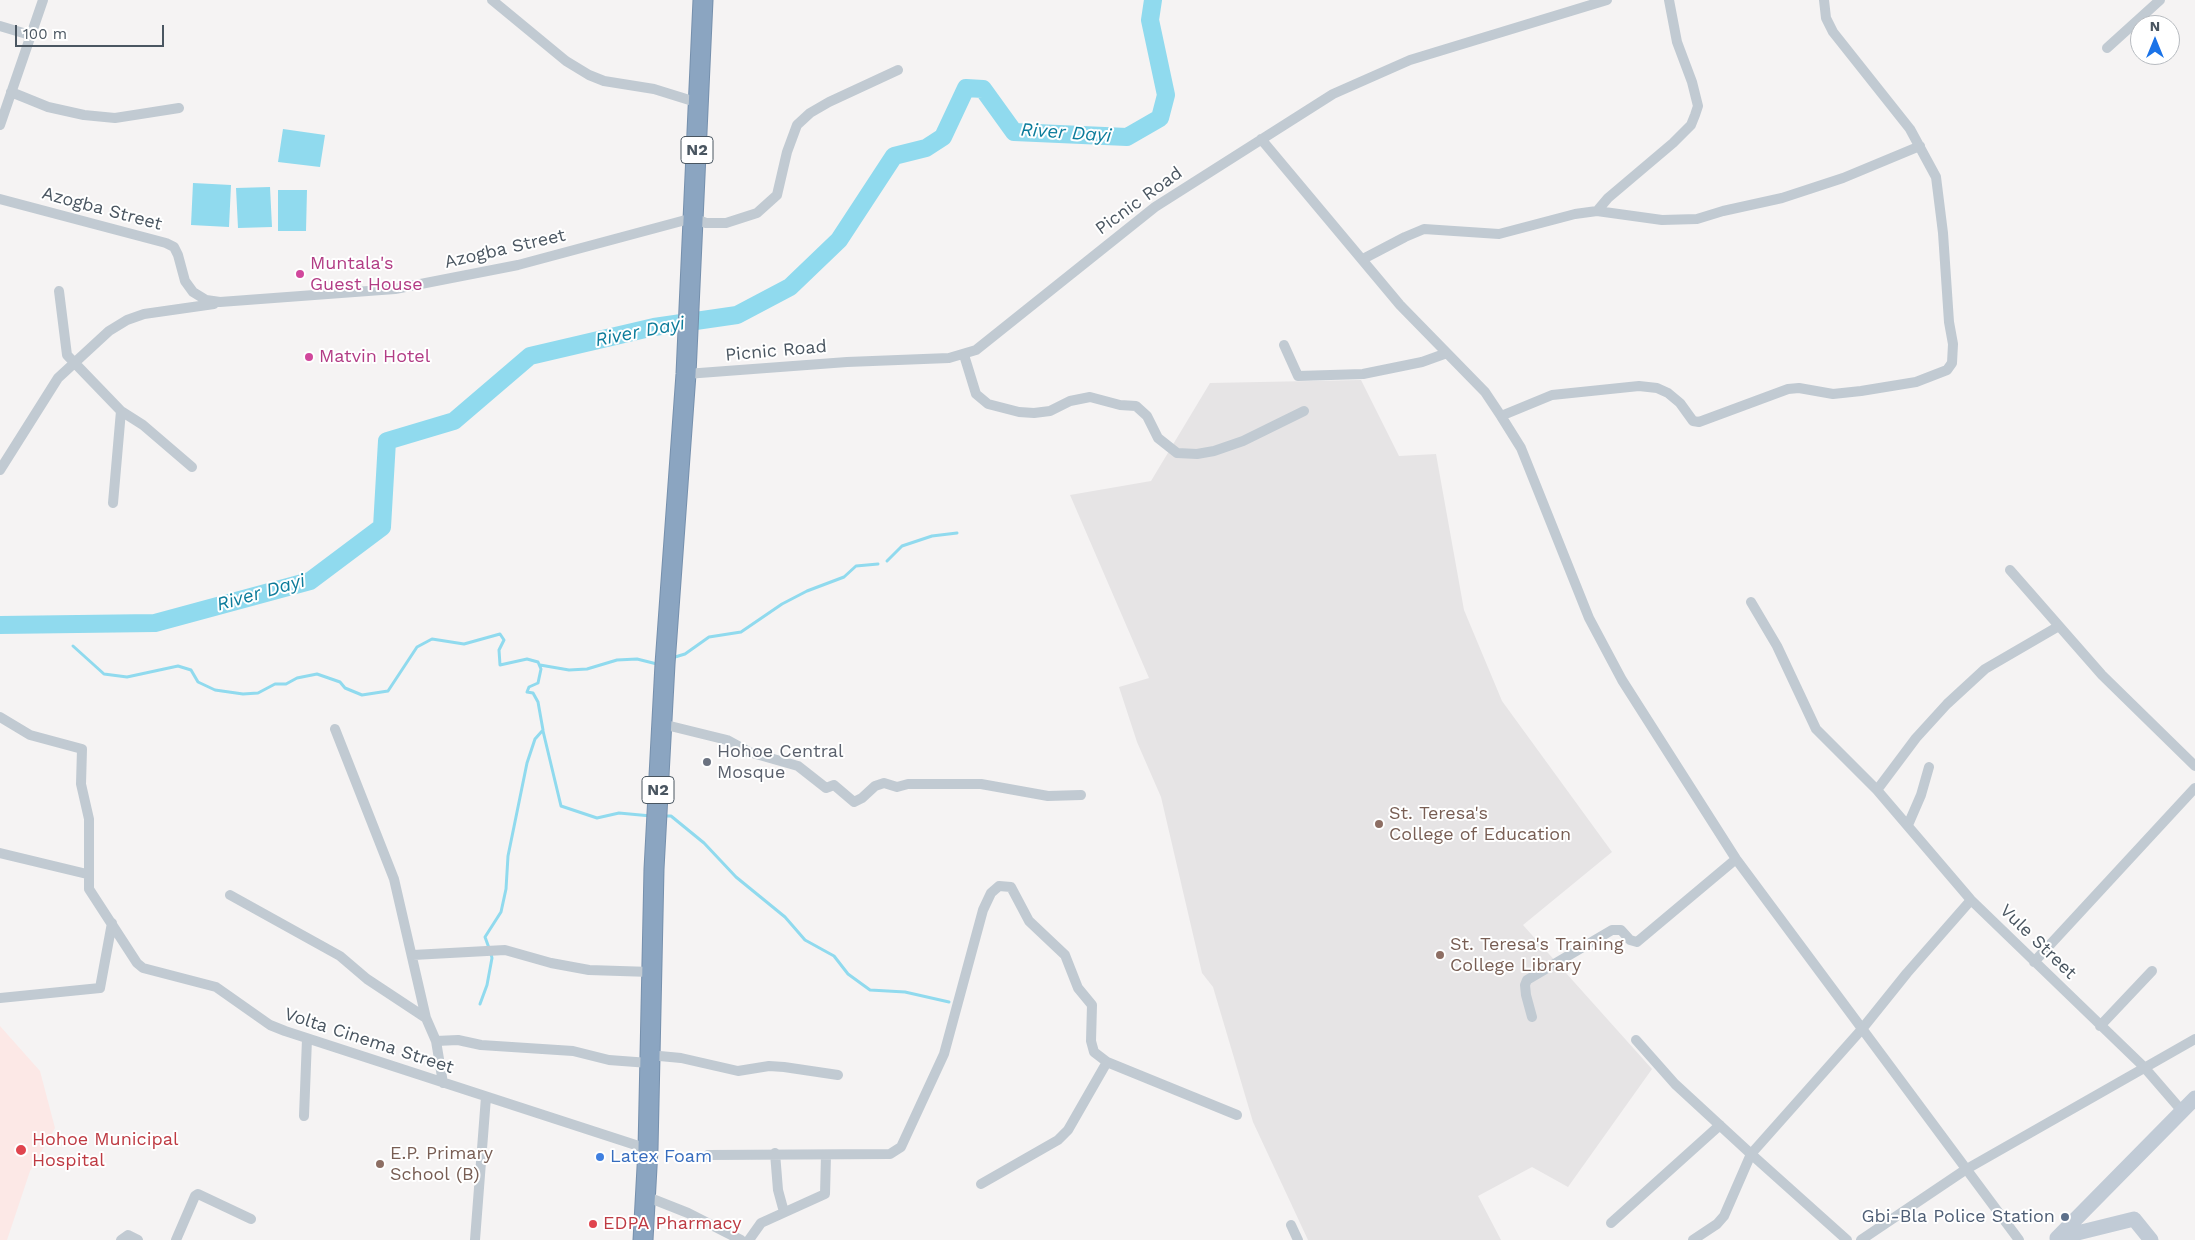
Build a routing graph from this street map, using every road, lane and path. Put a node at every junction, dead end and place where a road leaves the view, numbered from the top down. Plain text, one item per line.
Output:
1 (43, 0) edge
2 (492, 0) edge
3 (703, 0) edge
4 (1607, 0) edge
5 (1669, 0) edge
6 (1824, 0) edge
7 (2160, 0) edge
8 (0, 26) edge
9 (30, 35) junction
10 (2107, 48) dead end
11 (898, 70) dead end
12 (11, 92) junction
13 (699, 103) junction
14 (179, 108) dead end
15 (0, 125) edge
16 (1261, 139) junction
17 (1920, 146) junction
18 (0, 199) edge
19 (1597, 211) junction
20 (694, 218) junction
21 (1363, 259) junction
22 (60, 291) dead end
23 (220, 302) junction
24 (1284, 345) dead end
25 (1447, 353) junction
26 (964, 355) junction
27 (74, 363) junction
28 (686, 374) junction
29 (122, 411) junction
30 (1304, 411) dead end
31 (1501, 416) junction
32 (192, 468) dead end
33 (0, 470) edge
34 (113, 503) dead end
35 (2010, 570) dead end
36 (1750, 602) dead end
37 (2059, 626) junction
38 (0, 716) edge
39 (662, 724) junction
40 (335, 729) dead end
41 (2195, 766) edge
42 (1929, 768) dead end
43 (2195, 788) edge
44 (1877, 790) junction
45 (1080, 795) dead end
46 (1908, 825) junction
47 (0, 853) edge
48 (1736, 859) junction
49 (87, 874) junction
50 (230, 895) dead end
51 (1971, 900) junction
52 (112, 923) junction
53 (413, 956) junction
54 (2034, 962) junction
55 (2152, 971) dead end
56 (651, 972) junction
57 (0, 998) edge
58 (1532, 1016) dead end
59 (426, 1018) junction
60 (2100, 1026) junction
61 (1862, 1029) junction
62 (307, 1038) junction
63 (2195, 1039) edge
64 (1636, 1040) dead end
65 (436, 1041) junction
66 (649, 1059) junction
67 (1107, 1062) junction
68 (2144, 1067) junction
69 (838, 1075) dead end
70 (443, 1083) junction
71 (486, 1096) junction
72 (2195, 1098) edge
73 (2182, 1111) junction
74 (1237, 1115) dead end
75 (304, 1116) dead end
76 (1720, 1125) junction
77 (648, 1149) junction
78 (775, 1153) junction
79 (826, 1154) junction
80 (1751, 1154) junction
81 (708, 1155) dead end
82 (1965, 1170) junction
83 (981, 1184) dead end
84 (645, 1196) junction
85 (784, 1212) junction
86 (251, 1219) dead end
87 (1611, 1223) dead end
88 (1291, 1225) dead end
89 (2053, 1239) edge
90 (121, 1240) edge
91 (138, 1240) edge
92 (176, 1240) edge
93 (475, 1240) edge
94 (643, 1240) edge
95 (741, 1240) edge
96 (749, 1240) edge
97 (1298, 1240) edge
98 (1693, 1240) edge
99 (1846, 1240) edge
100 (1862, 1240) edge
101 (2019, 1240) edge
102 (2151, 1240) edge

1 - 9 street
2 - 13 street
3 - 13 highway, N2
4 - 16 street, Picnic Road
5 - 19 street
6 - 17 street
7 - 10 street
8 - 9 street
9 - 12 street
11 - 20 street
12 - 14 street
12 - 15 street
13 - 20 highway, N2
16 - 21 street
16 - 26 street, Picnic Road
17 - 19 street
17 - 31 street
18 - 23 street, Azogba Street
19 - 21 street
20 - 23 street, Azogba Street
20 - 28 highway, N2
21 - 25 street
22 - 27 street
23 - 27 street
24 - 25 street
25 - 31 street
26 - 28 street, Picnic Road
26 - 30 street
27 - 29 street
27 - 33 street
28 - 39 highway, N2
29 - 32 street
29 - 34 street
31 - 48 street
35 - 37 street
36 - 44 street, Vule Street
37 - 41 street
37 - 44 street
38 - 49 street, Volta Cinema Street
39 - 45 street
39 - 56 highway, N2
40 - 53 street
42 - 46 street
43 - 54 street
44 - 46 street, Vule Street
46 - 51 street, Vule Street
47 - 49 street
48 - 58 street
48 - 61 street
49 - 52 street, Volta Cinema Street
50 - 59 street
51 - 54 street, Vule Street
51 - 61 street
52 - 57 street
52 - 62 street, Volta Cinema Street
53 - 56 street
53 - 59 street
54 - 60 street, Vule Street
55 - 60 street
56 - 66 highway, N2
59 - 65 street
60 - 68 street, Vule Street
61 - 80 street
61 - 82 street
62 - 70 street, Volta Cinema Street
62 - 75 street
63 - 68 street
64 - 76 street
65 - 66 street
65 - 70 street
66 - 69 street
66 - 77 highway, N2
67 - 74 street
67 - 79 street
67 - 83 street
68 - 73 street, Vule Street
68 - 82 street
70 - 71 street, Volta Cinema Street
71 - 77 street, Volta Cinema Street
71 - 93 street
72 - 73 main road
73 - 89 main road
76 - 80 street
76 - 87 street
77 - 84 highway, N2
78 - 79 street
78 - 81 street
78 - 85 street
79 - 85 street
80 - 98 street
80 - 99 street
82 - 100 street
82 - 101 street
84 - 94 highway, N2
84 - 95 street
85 - 96 street
86 - 92 street
88 - 97 street
89 - 102 main road
90 - 91 street

